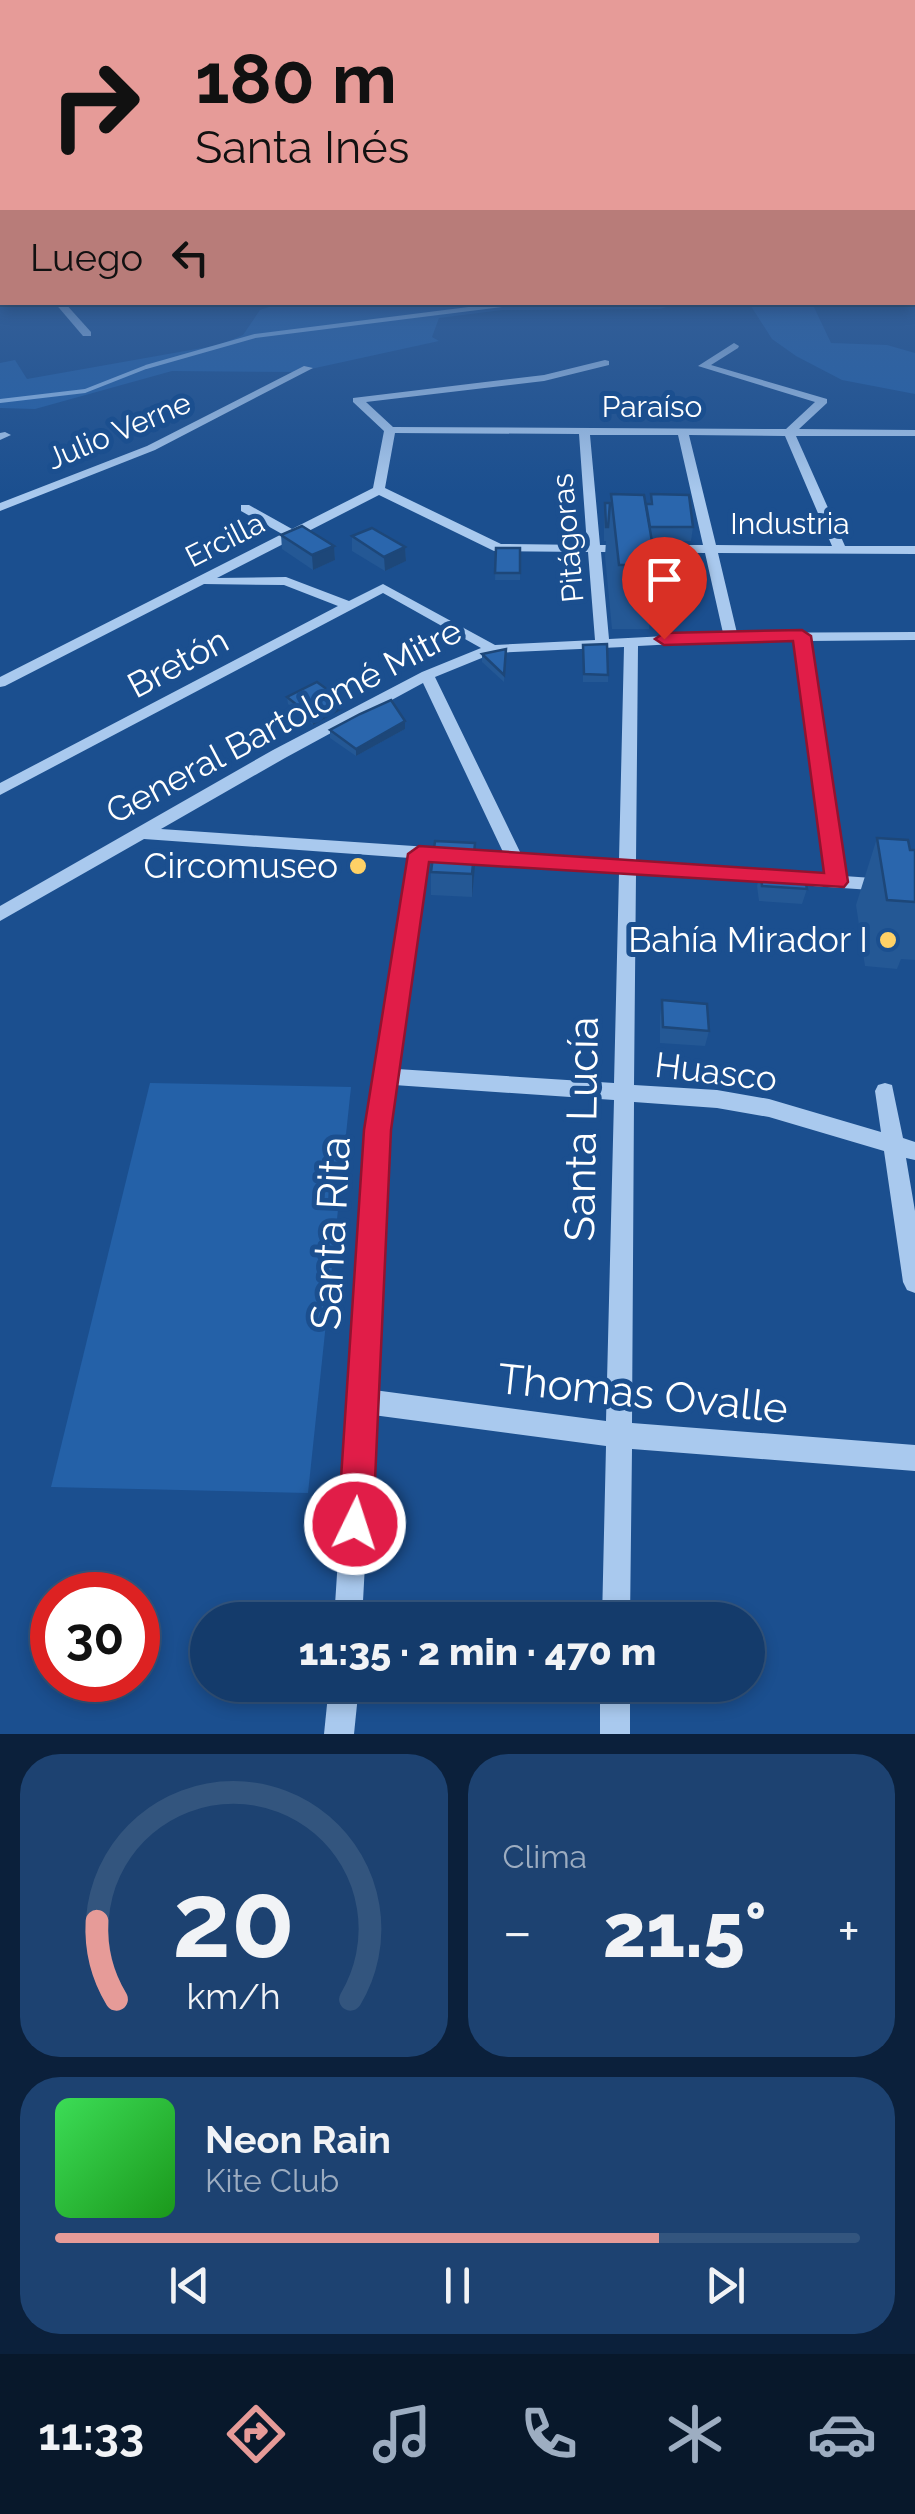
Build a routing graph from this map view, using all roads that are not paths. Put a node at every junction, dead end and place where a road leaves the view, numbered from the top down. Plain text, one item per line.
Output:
1 (734, 346) dead end
2 (605, 362) dead end
3 (308, 368) dead end
4 (390, 430) junction
5 (584, 431) junction
6 (683, 432) junction
7 (789, 432) junction
8 (915, 433) edge
9 (379, 490) junction
10 (0, 507) edge
11 (245, 508) dead end
12 (294, 536) junction
13 (593, 549) junction
14 (709, 549) junction
15 (840, 549) junction
16 (915, 550) edge
17 (204, 582) junction
18 (350, 606) junction
19 (802, 636) junction
20 (915, 636) edge
21 (731, 637) junction
22 (631, 640) junction
23 (602, 641) junction
24 (492, 649) junction
25 (427, 675) junction
26 (0, 683) edge
27 (0, 790) edge
28 (136, 833) junction
29 (419, 854) junction
30 (514, 858) junction
31 (628, 867) junction
32 (836, 882) junction
33 (915, 887) edge
34 (3, 912) edge
35 (0, 934) edge
36 (384, 1076) junction
37 (885, 1092) dead end
38 (624, 1093) junction
39 (905, 1148) edge
40 (915, 1282) edge
41 (364, 1401) junction
42 (619, 1434) junction
43 (915, 1458) edge
44 (349, 1602) edge
45 (616, 1602) edge
46 (342, 1702) edge
47 (615, 1702) edge
48 (339, 1734) edge
49 (614, 1734) edge

1 - 7 street
2 - 4 street
3 - 10 street, Julio Verne
4 - 5 street, Paraíso
4 - 9 street
5 - 6 street, Paraíso
5 - 13 street, Pitágoras
6 - 7 street, Paraíso
6 - 14 street
7 - 8 street, Paraíso
7 - 15 street
9 - 12 street, Ercilla
9 - 13 street, Industria
11 - 12 street
12 - 17 street, Ercilla
13 - 14 street, Industria
13 - 23 street, Pitágoras
14 - 15 street, Industria
14 - 21 street
15 - 16 street, Industria
17 - 18 street
17 - 26 street, Ercilla
18 - 24 street, Bretón
18 - 27 street, Bretón
19 - 20 street, General Bartolomé Mitre
19 - 21 street, General Bartolomé Mitre
19 - 32 street
21 - 22 street, General Bartolomé Mitre
22 - 23 street, General Bartolomé Mitre
22 - 31 street, Santa Lucía
23 - 24 street, General Bartolomé Mitre
24 - 25 street, General Bartolomé Mitre
25 - 28 street, General Bartolomé Mitre
25 - 30 street
28 - 29 street
28 - 34 street, General Bartolomé Mitre
29 - 30 street
29 - 36 street, Santa Rita
30 - 31 street
31 - 32 street
31 - 38 street, Santa Lucía
32 - 33 street
34 - 35 street
36 - 38 street, Huasco
36 - 41 street, Santa Rita
37 - 39 street
38 - 39 street, Huasco
38 - 42 street, Santa Lucía
39 - 40 street
41 - 42 street, Thomas Ovalle
41 - 44 street, Santa Rita
42 - 43 street, Thomas Ovalle
42 - 45 street, Santa Lucía
46 - 48 street
47 - 49 street

